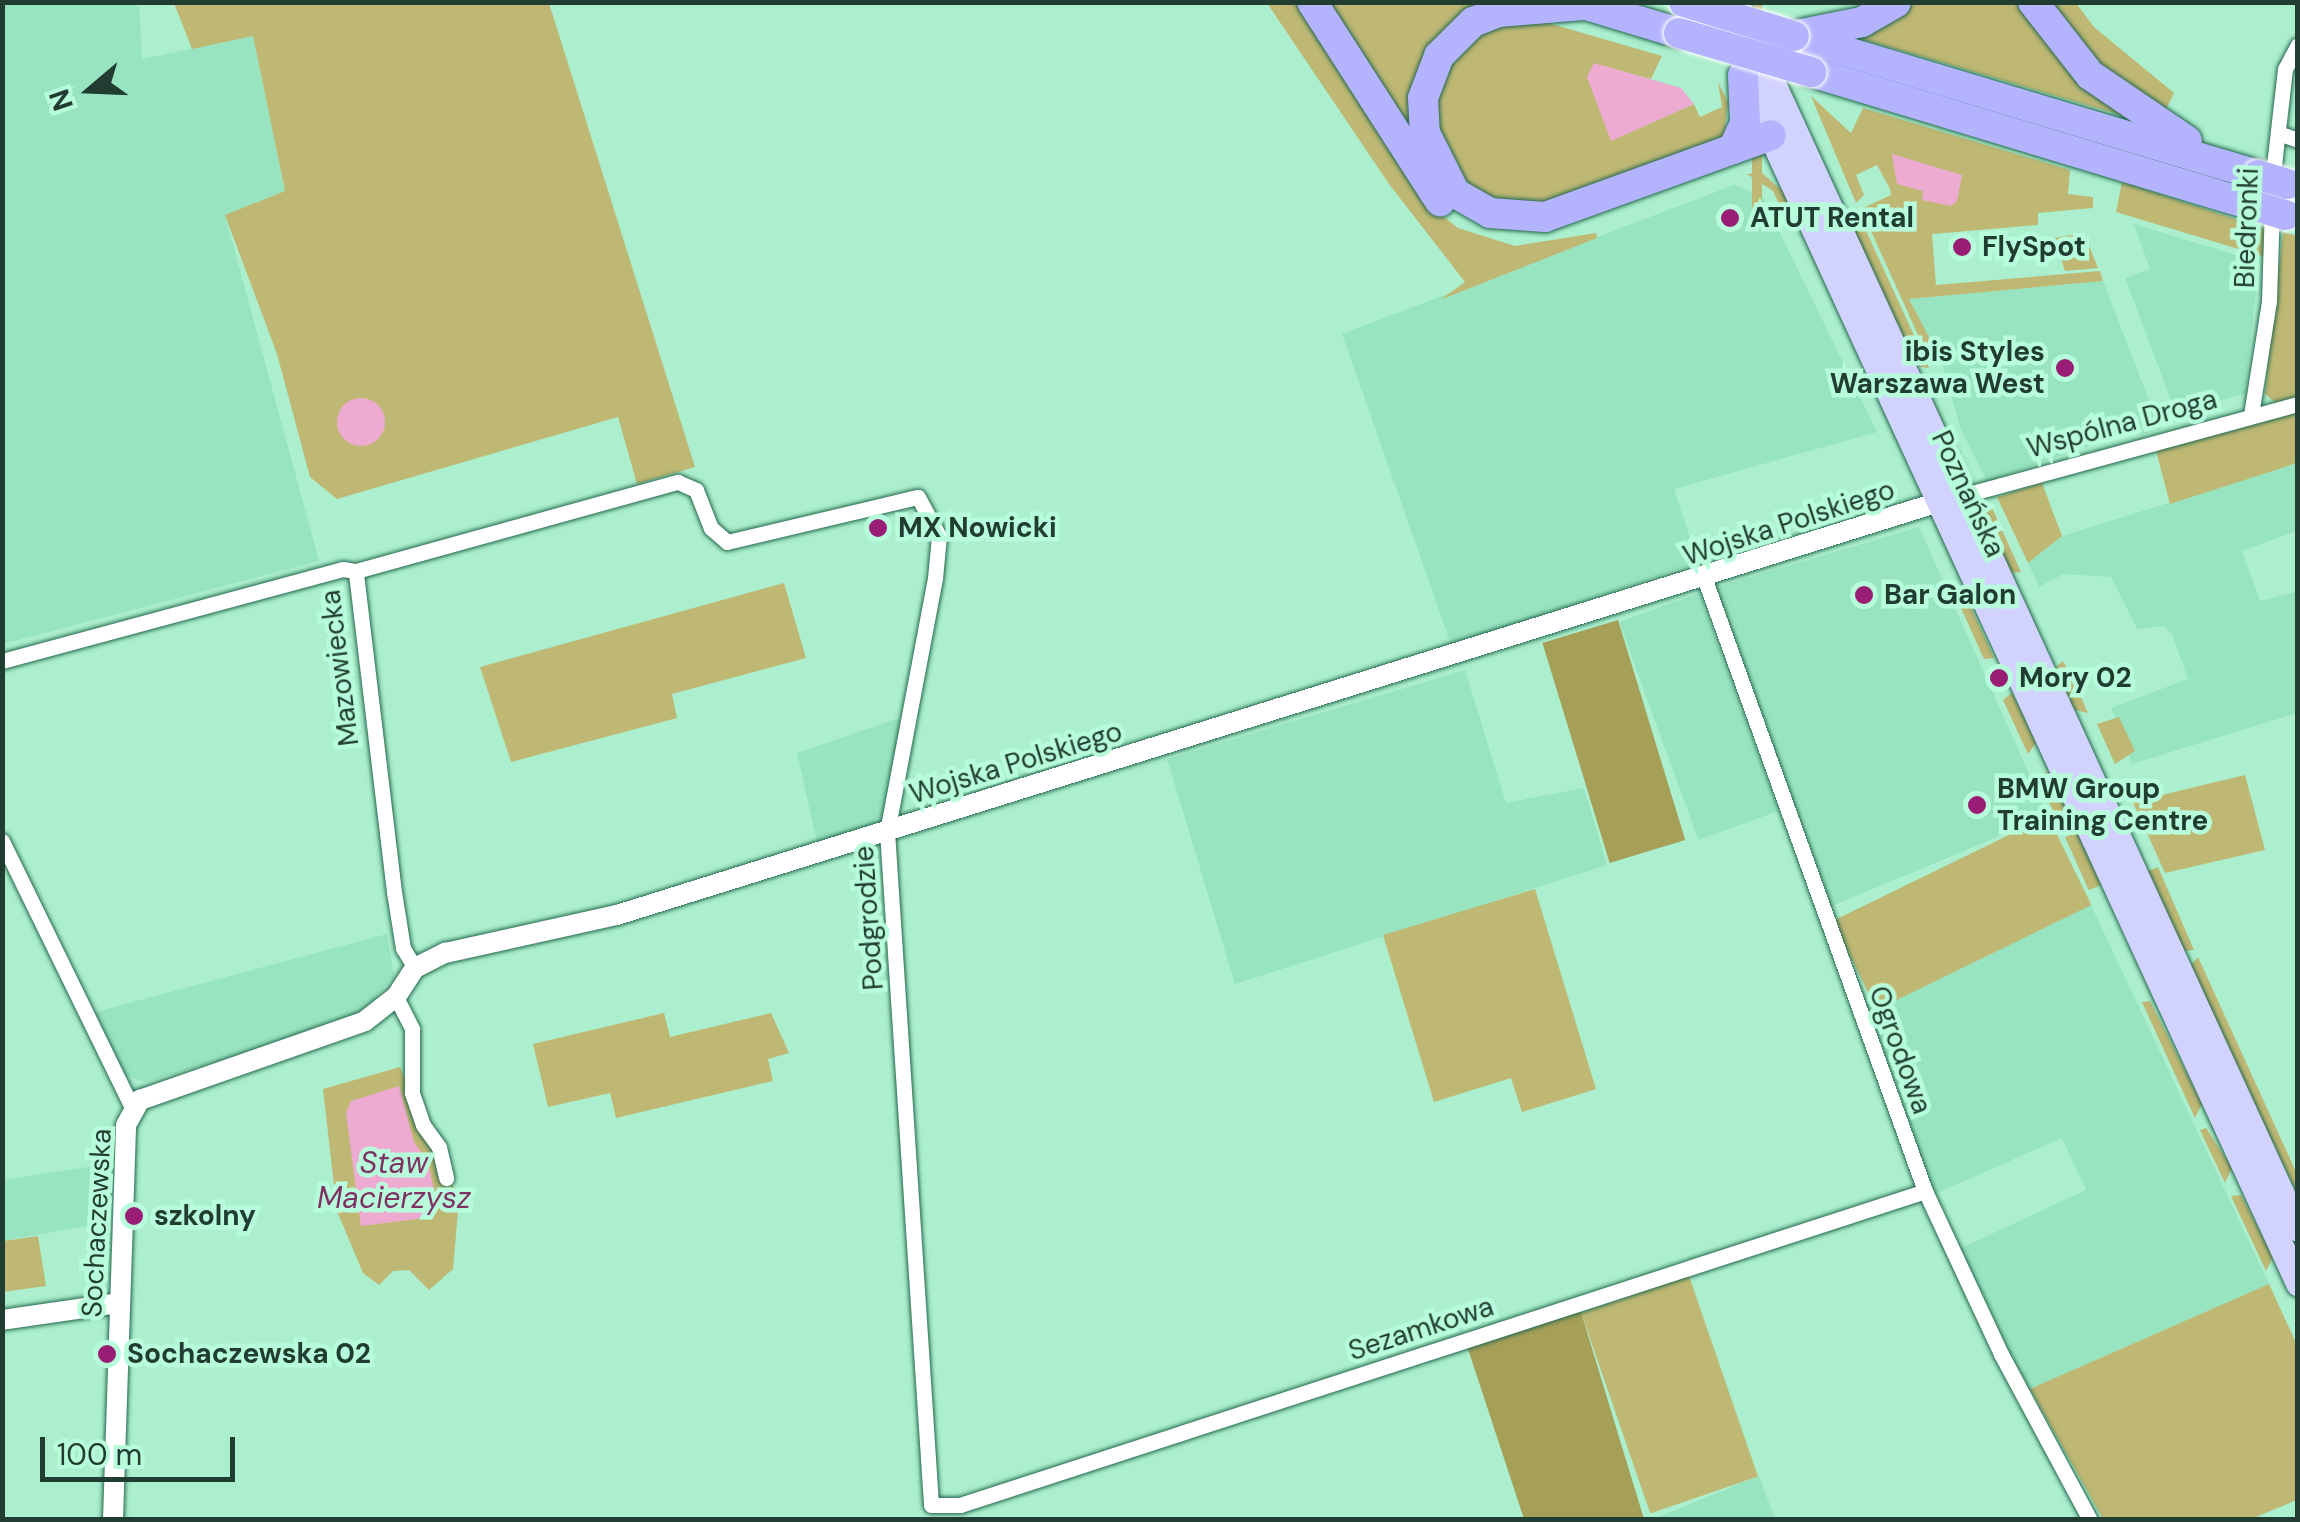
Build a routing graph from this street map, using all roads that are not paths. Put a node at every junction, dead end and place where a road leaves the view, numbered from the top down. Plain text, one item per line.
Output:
1 (1312, 2) edge
2 (1709, 2) edge
3 (1736, 2) edge
4 (1896, 2) edge
5 (2033, 2) edge
6 (1580, 4) edge
7 (1682, 18) edge
8 (1794, 36) junction
9 (2298, 45) edge
10 (1742, 75) junction
11 (2278, 133) junction
12 (1781, 139) junction
13 (2298, 140) edge
14 (1733, 150) junction
15 (2258, 175) junction
16 (2292, 201) edge
17 (2298, 404) edge
18 (2251, 415) junction
19 (678, 482) joint
20 (1950, 499) junction
21 (356, 571) junction
22 (1705, 580) junction
23 (2, 661) edge
24 (888, 831) junction
25 (2, 842) edge
26 (415, 968) junction
27 (396, 997) junction
28 (133, 1109) junction
29 (446, 1178) dead end
30 (1925, 1191) junction
31 (2298, 1229) edge
32 (2298, 1284) edge
33 (119, 1304) junction
34 (2, 1320) edge
35 (931, 1505) joint
36 (113, 1520) edge
37 (2090, 1520) edge

1 - 12 highway
2 - 10 main road, Poznańska
3 - 12 main road, Poznańska
4 - 8 highway
5 - 15 highway
6 - 7 highway
6 - 14 highway
7 - 8 highway, bridge
7 - 16 highway, bridge
8 - 15 highway
9 - 11 street, Biedronki
10 - 12 main road, Poznańska
10 - 14 highway
11 - 13 street
11 - 18 street, Biedronki
12 - 14 highway
12 - 20 main road, Poznańska
15 - 16 highway, bridge
17 - 18 street, Wspólna Droga
18 - 20 street, Wspólna Droga
19 - 21 street, Mazowiecka
19 - 24 street, Podgrodzie
20 - 22 street, Wojska Polskiego
20 - 31 main road, Poznańska
20 - 32 main road, Poznańska
21 - 23 street
21 - 26 street, Mazowiecka
22 - 24 street, Wojska Polskiego
22 - 30 street, Ogrodowa
24 - 26 street, Wojska Polskiego
24 - 35 street, Podgrodzie
25 - 28 street, Sochaczewska
26 - 27 street
27 - 28 street
27 - 29 street
28 - 33 street, Sochaczewska
30 - 35 street, Sezamkowa
30 - 37 street, Ogrodowa
33 - 34 street
33 - 36 street, Sochaczewska

